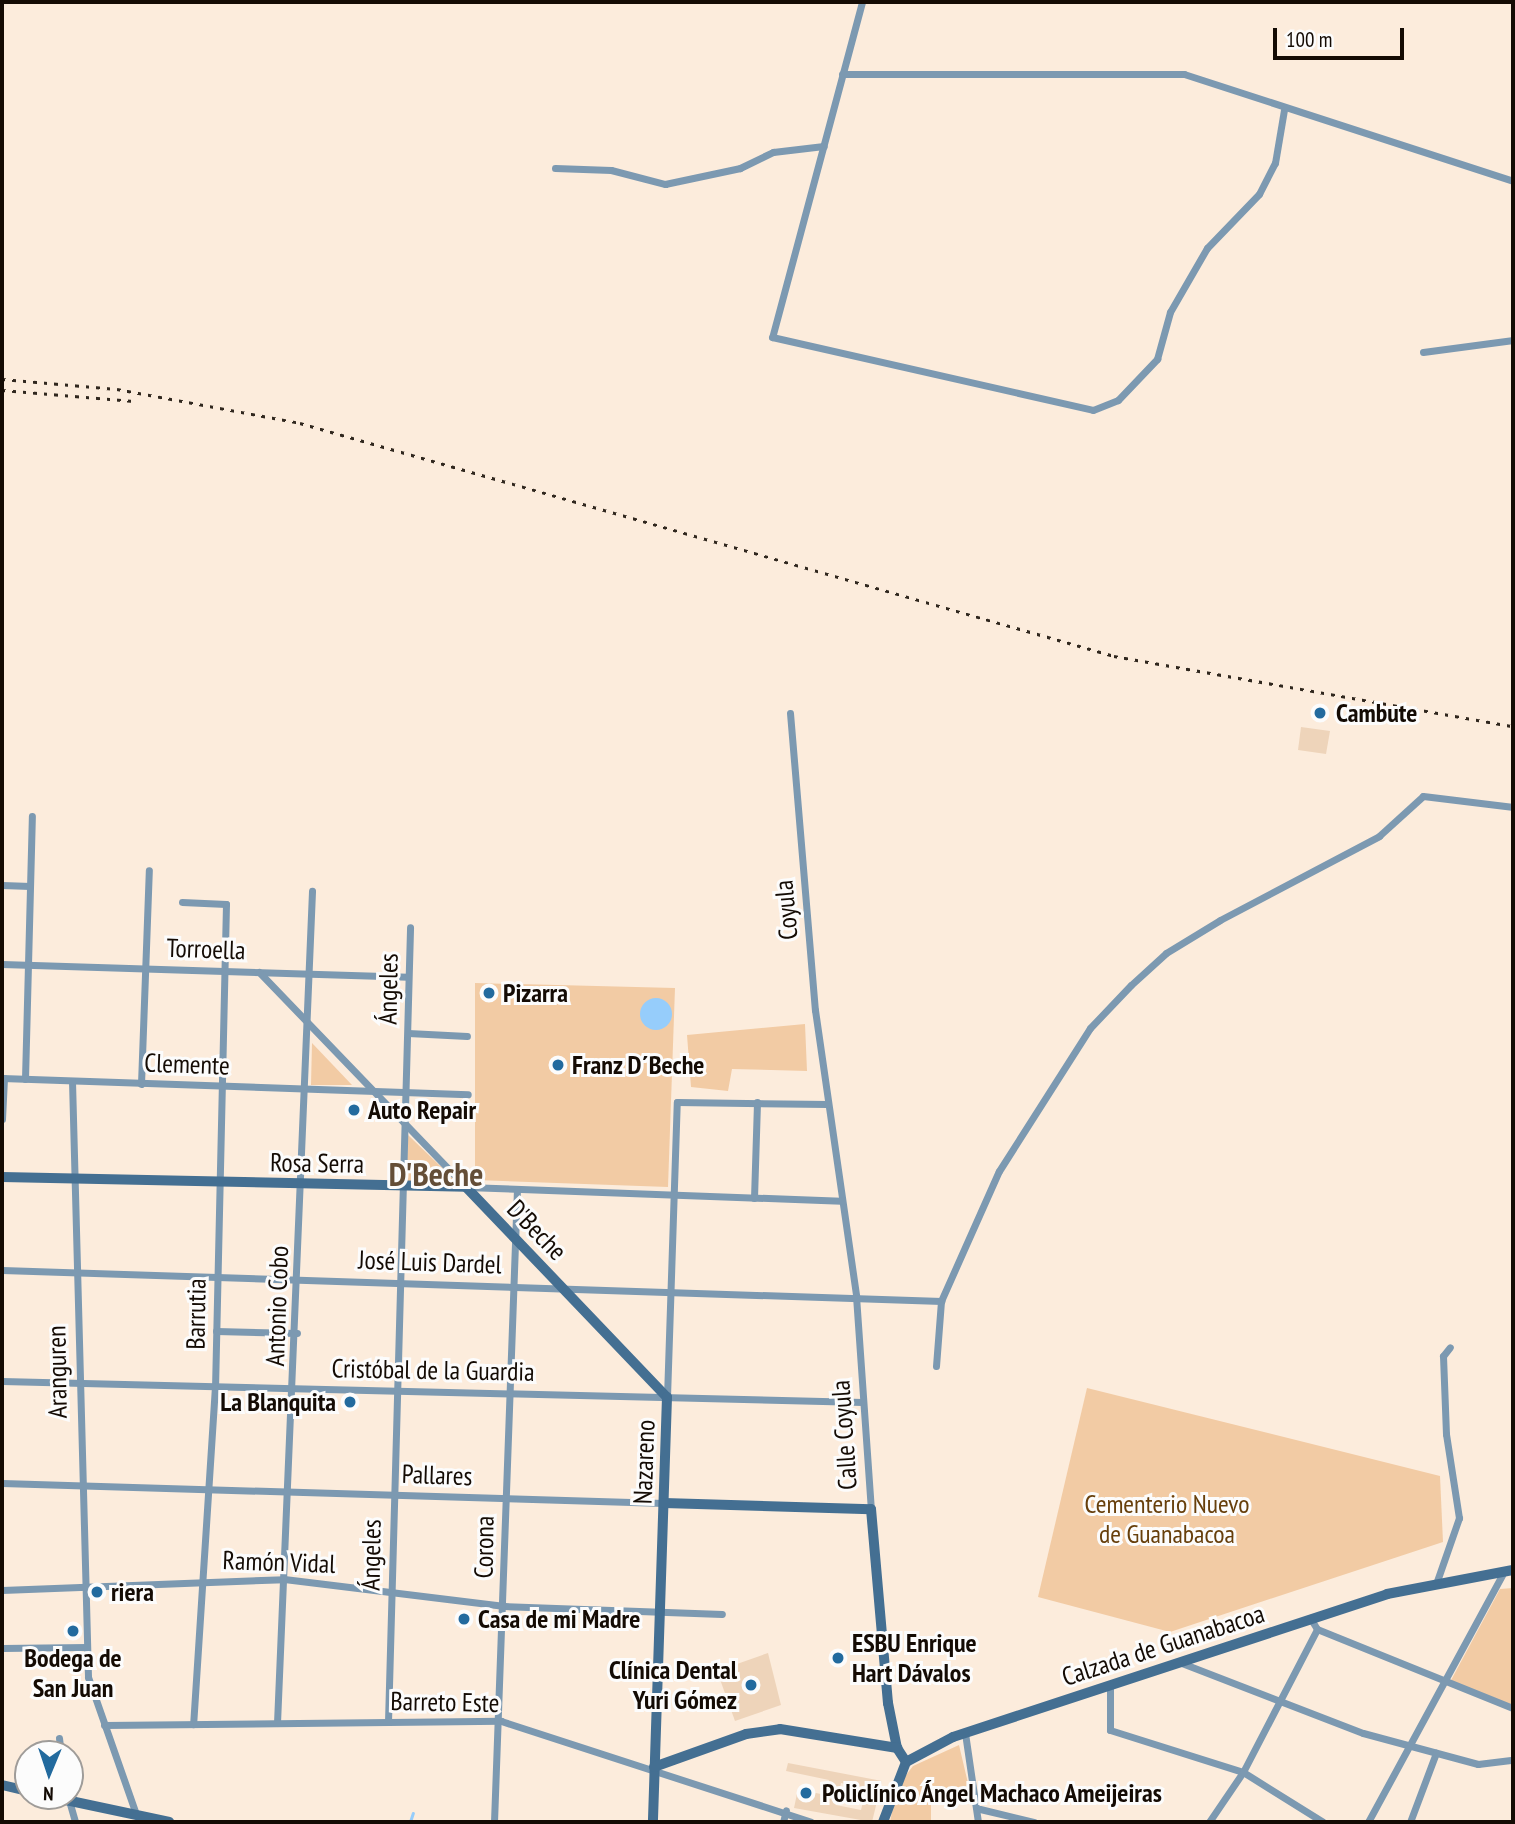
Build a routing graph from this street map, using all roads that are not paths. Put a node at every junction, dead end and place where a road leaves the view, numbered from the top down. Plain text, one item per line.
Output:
1 (862, 2) edge
2 (842, 74) junction
3 (1284, 110) junction
4 (824, 146) junction
5 (555, 168) dead end
6 (1513, 181) edge
7 (1513, 341) edge
8 (1423, 352) dead end
9 (789, 713) dead end
10 (1513, 807) edge
11 (32, 816) dead end
12 (149, 870) dead end
13 (2, 885) edge
14 (30, 886) junction
15 (312, 891) dead end
16 (182, 902) dead end
17 (410, 927) dead end
18 (2, 964) edge
19 (26, 965) junction
20 (145, 968) junction
21 (225, 970) junction
22 (259, 972) junction
23 (307, 974) junction
24 (408, 977) junction
25 (304, 1023) junction
26 (408, 1033) junction
27 (467, 1035) dead end
28 (3, 1078) edge
29 (25, 1079) junction
30 (72, 1081) junction
31 (141, 1084) junction
32 (222, 1086) junction
33 (303, 1090) junction
34 (372, 1091) junction
35 (406, 1093) junction
36 (468, 1094) dead end
37 (757, 1102) junction
38 (827, 1104) junction
39 (2, 1119) edge
40 (405, 1124) junction
41 (2, 1177) edge
42 (75, 1178) junction
43 (220, 1182) junction
44 (303, 1184) junction
45 (403, 1186) junction
46 (466, 1187) junction
47 (517, 1189) junction
48 (674, 1195) junction
49 (754, 1198) junction
50 (841, 1201) junction
51 (516, 1238) junction
52 (2, 1270) edge
53 (76, 1271) junction
54 (217, 1277) junction
55 (298, 1279) junction
56 (400, 1283) junction
57 (514, 1286) junction
58 (563, 1288) junction
59 (671, 1291) junction
60 (856, 1296) junction
61 (941, 1301) junction
62 (216, 1331) junction
63 (297, 1333) junction
64 (1450, 1346) dead end
65 (936, 1366) dead end
66 (2, 1381) edge
67 (79, 1383) junction
68 (215, 1386) junction
69 (295, 1388) junction
70 (397, 1391) junction
71 (511, 1393) junction
72 (667, 1397) junction
73 (863, 1402) junction
74 (2, 1483) edge
75 (79, 1485) junction
76 (211, 1489) junction
77 (291, 1492) junction
78 (393, 1495) junction
79 (506, 1498) junction
80 (664, 1503) junction
81 (871, 1509) junction
82 (1508, 1571) edge
83 (284, 1578) junction
84 (203, 1580) junction
85 (1437, 1581) junction
86 (85, 1587) junction
87 (2, 1590) edge
88 (391, 1591) junction
89 (504, 1606) junction
90 (722, 1614) dead end
91 (661, 1615) junction
92 (1310, 1618) junction
93 (1317, 1629) junction
94 (87, 1647) junction
95 (2, 1648) edge
96 (1179, 1662) junction
97 (1441, 1684) junction
98 (1110, 1685) junction
99 (1278, 1703) junction
100 (1513, 1708) edge
101 (501, 1721) junction
102 (388, 1722) junction
103 (277, 1723) junction
104 (193, 1724) junction
105 (104, 1725) junction
106 (965, 1733) junction
107 (1407, 1746) junction
108 (897, 1748) junction
109 (1436, 1753) junction
110 (1513, 1760) edge
111 (906, 1762) junction
112 (654, 1768) junction
113 (1243, 1772) junction
114 (84, 1803) edge
115 (980, 1809) junction
116 (786, 1810) junction
117 (137, 1818) edge
118 (169, 1822) edge
119 (494, 1822) edge
120 (653, 1822) edge
121 (783, 1822) edge
122 (811, 1822) edge
123 (883, 1822) edge
124 (978, 1822) edge
125 (1034, 1822) edge
126 (1209, 1822) edge
127 (1323, 1822) edge
128 (1368, 1822) edge
129 (1410, 1822) edge

1 - 2 street
2 - 3 street
2 - 4 street
3 - 4 street
3 - 6 street
4 - 5 street
7 - 8 street
9 - 38 street, Coyula
10 - 61 street
11 - 14 street
12 - 20 street
13 - 14 street
14 - 19 street
15 - 23 street, Antonio Cobo
16 - 21 street, Barrutia
17 - 24 street, Ángeles
18 - 19 street, Torroella
19 - 20 street, Torroella
19 - 29 street
20 - 21 street, Torroella
20 - 31 street
21 - 22 street, Torroella
21 - 32 street, Barrutia
22 - 23 street, Torroella
22 - 25 street, D'Beche
23 - 24 street, Torroella
23 - 25 street, Antonio Cobo
24 - 26 street, Ángeles
25 - 33 street, Antonio Cobo
25 - 34 street, D'Beche
26 - 27 street
26 - 35 street, Ángeles
28 - 29 street, Clemente
28 - 39 street
29 - 30 street, Clemente
30 - 31 street, Clemente
30 - 42 street, Aranguren
31 - 32 street, Clemente
32 - 33 street, Clemente
32 - 43 street, Barrutia
33 - 34 street, Clemente
33 - 44 street, Antonio Cobo
34 - 35 street, Clemente
34 - 40 street, D'Beche
35 - 36 street, Clemente
35 - 40 street, Ángeles
37 - 38 street
37 - 48 street, Nazareno
37 - 49 street
38 - 50 street, Calle Coyula
40 - 45 street, Ángeles
40 - 46 street, D'Beche
41 - 42 street, Rosa Serra
42 - 43 street, Rosa Serra
42 - 53 street, Aranguren
43 - 44 street, Rosa Serra
43 - 54 street, Barrutia
44 - 45 street, Rosa Serra
44 - 55 street, Antonio Cobo
45 - 46 street, Rosa Serra
45 - 56 street, Ángeles
46 - 47 street, Rosa Serra
46 - 51 street, D'Beche
47 - 48 street, Rosa Serra
47 - 51 street, Corona
48 - 49 street, Rosa Serra
48 - 59 street, Nazareno
49 - 50 street, Rosa Serra
50 - 60 street, Calle Coyula
51 - 57 street, Corona
51 - 58 street, D'Beche
52 - 53 street, José Luis Dardel
53 - 54 street, José Luis Dardel
53 - 67 street, Aranguren
54 - 55 street, José Luis Dardel
54 - 62 street, Barrutia
55 - 56 street, José Luis Dardel
55 - 63 street, Antonio Cobo
56 - 57 street, José Luis Dardel
56 - 70 street, Ángeles
57 - 58 street, José Luis Dardel
57 - 71 street, Corona
58 - 59 street, José Luis Dardel
58 - 72 street, D'Beche
59 - 60 street, José Luis Dardel
59 - 72 street, Nazareno
60 - 61 street, José Luis Dardel
60 - 73 street, Calle Coyula
61 - 65 street
62 - 63 street
62 - 68 street, Barrutia
63 - 69 street, Antonio Cobo
64 - 85 street
66 - 67 street, Cristóbal de la Guardia
67 - 68 street, Cristóbal de la Guardia
67 - 75 street, Aranguren
68 - 69 street, Cristóbal de la Guardia
68 - 76 street, Barrutia
69 - 70 street, Cristóbal de la Guardia
69 - 77 street, Antonio Cobo
70 - 71 street, Cristóbal de la Guardia
70 - 78 street, Ángeles
71 - 72 street, Cristóbal de la Guardia
71 - 79 street, Corona
72 - 73 street, Cristóbal de la Guardia
72 - 80 street, Nazareno
73 - 81 street, Calle Coyula
74 - 75 street, Pallares
75 - 76 street, Pallares
75 - 86 street, Aranguren
76 - 77 street, Pallares
76 - 84 street, Barrutia
77 - 78 street, Pallares
77 - 83 street, Antonio Cobo
78 - 79 street, Pallares
78 - 88 street, Ángeles
79 - 80 street, Pallares
79 - 89 street, Corona
80 - 81 street, Pallares
80 - 91 street, Nazareno
81 - 108 street, Calle Coyula
82 - 85 street, Calzada de Guanabacoa
82 - 97 street
83 - 84 street, Ramón Vidal
83 - 88 street, Ramón Vidal
83 - 103 street, Antonio Cobo
84 - 86 street, Ramón Vidal
84 - 104 street, Barrutia
85 - 92 street, Calzada de Guanabacoa
86 - 87 street, Ramón Vidal
86 - 94 street, Aranguren
88 - 89 street, Ramón Vidal
88 - 102 street, Ángeles
89 - 91 street, Ramón Vidal
89 - 101 street, Corona
90 - 91 street, Ramón Vidal
91 - 112 street, Nazareno
92 - 93 street
92 - 96 street, Calzada de Guanabacoa
93 - 97 street
93 - 99 street
94 - 95 street
94 - 105 street, Aranguren
96 - 98 street, Calzada de Guanabacoa
96 - 99 street
97 - 100 street
97 - 107 street
98 - 106 street, Calzada de Guanabacoa
98 - 113 street
99 - 107 street
99 - 113 street
101 - 102 street, Barreto Este
101 - 112 street, Barreto Este
101 - 119 street, Corona
102 - 103 street, Barreto Este
103 - 104 street, Barreto Este
104 - 105 street, Barreto Este
105 - 117 street
106 - 111 street, Calzada de Guanabacoa
106 - 115 street
107 - 109 street
107 - 128 street
108 - 111 street, Calle Coyula
108 - 112 street
109 - 110 street
109 - 129 street
111 - 123 street
112 - 116 street, Barreto Este
112 - 120 street, Nazareno
113 - 126 street
113 - 127 street
114 - 117 street
115 - 124 street
115 - 125 street
116 - 121 street
116 - 122 street, Barreto Este
117 - 118 street

